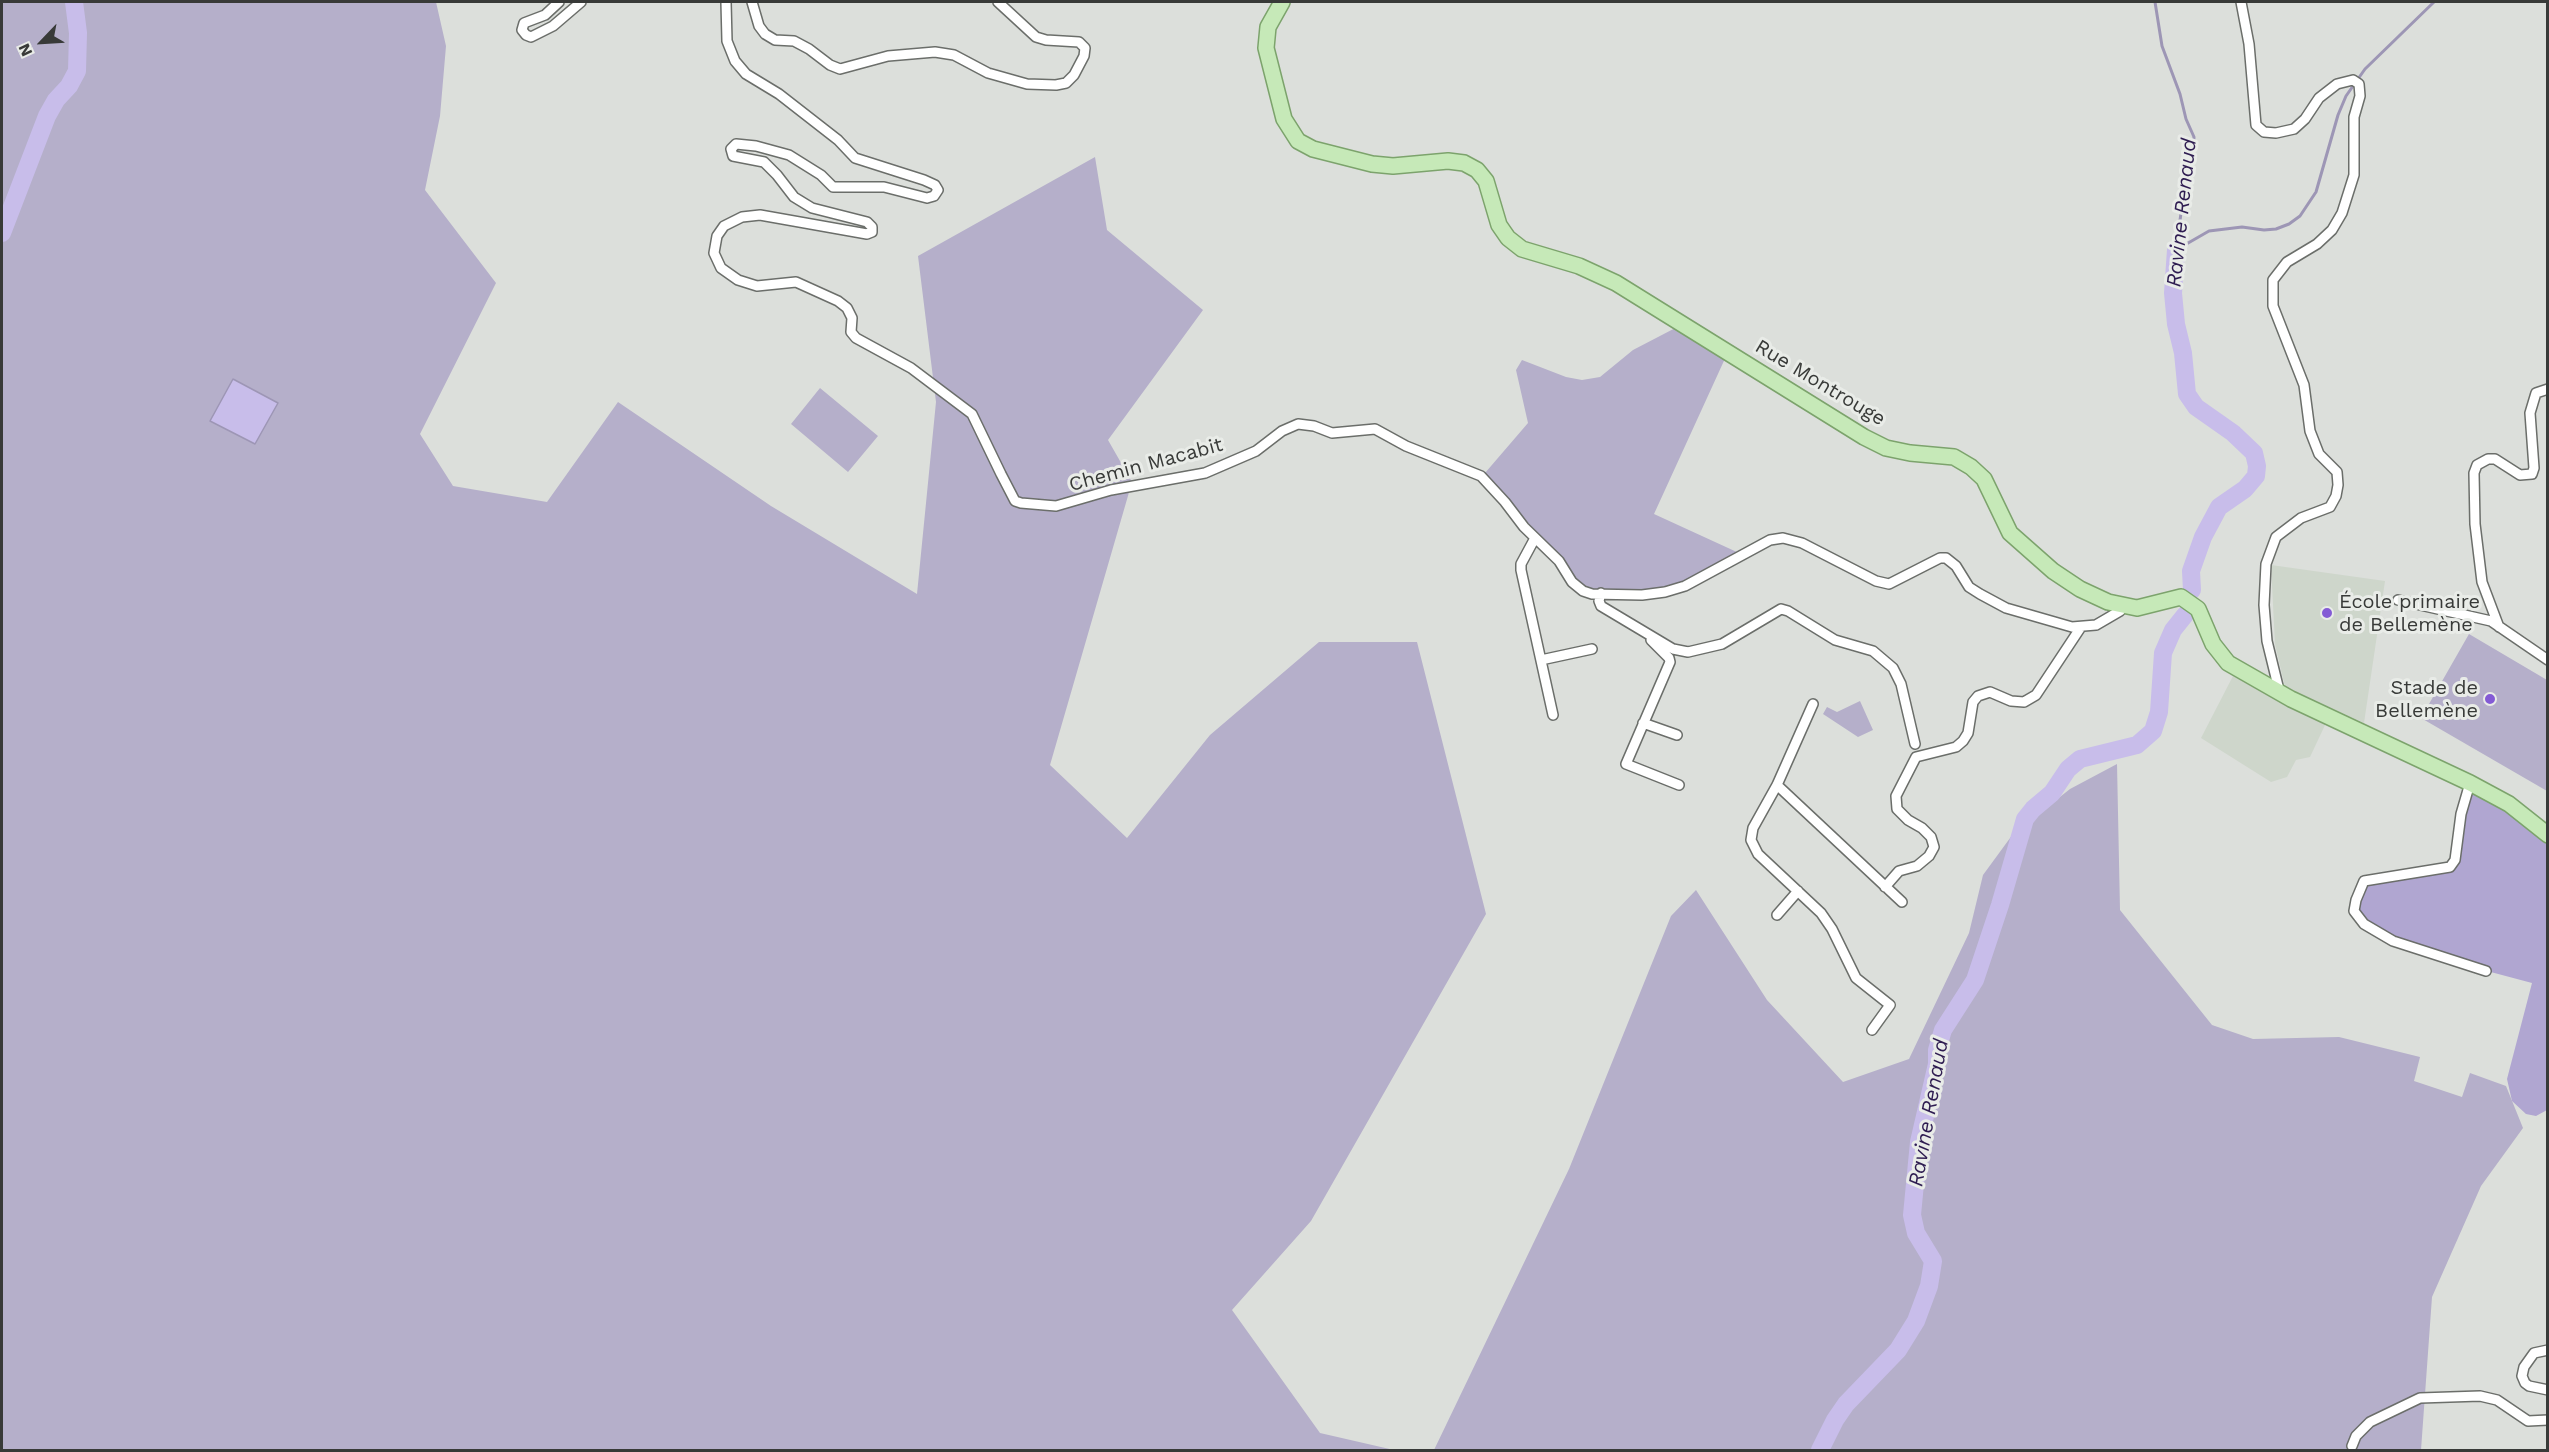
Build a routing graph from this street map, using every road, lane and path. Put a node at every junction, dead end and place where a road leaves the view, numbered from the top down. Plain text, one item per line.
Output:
1 (559, 2) edge
2 (581, 2) edge
3 (726, 2) edge
4 (752, 2) edge
5 (998, 2) edge
6 (1282, 2) edge
7 (2241, 2) edge
8 (2547, 389) edge
9 (1535, 538) junction
10 (1601, 593) junction
11 (2398, 600) dead end
12 (2125, 605) junction
13 (2081, 627) junction
14 (2499, 627) junction
15 (1646, 633) junction
16 (1592, 649) dead end
17 (1541, 660) junction
18 (2547, 660) edge
19 (2279, 690) junction
20 (1813, 704) dead end
21 (1553, 715) dead end
22 (1643, 723) junction
23 (1677, 735) dead end
24 (1915, 744) dead end
25 (2470, 783) junction
26 (1679, 784) dead end
27 (1777, 785) junction
28 (2547, 831) edge
29 (1885, 887) junction
30 (1798, 891) junction
31 (1902, 903) dead end
32 (1777, 915) dead end
33 (2486, 971) dead end
34 (1872, 1030) dead end
35 (2547, 1350) edge
36 (2547, 1390) edge
37 (2547, 1420) edge
38 (2352, 1446) dead end

1 - 2 street
3 - 9 street, Chemin Macabit
4 - 5 street
6 - 12 main road, Rue Montrouge
7 - 19 street
8 - 14 street
9 - 10 street, Chemin Macabit
9 - 17 street
10 - 13 street, Chemin Macabit
10 - 15 street
11 - 14 street
12 - 13 street
12 - 19 main road, Rue Montrouge
13 - 29 street
14 - 18 street
15 - 22 street
15 - 24 street
16 - 17 street
17 - 21 street
19 - 25 main road, Rue Montrouge
20 - 27 street
22 - 23 street
22 - 26 street
25 - 28 main road, Rue Montrouge
25 - 33 street
27 - 29 street
27 - 30 street
29 - 31 street
30 - 32 street
30 - 34 street
35 - 36 street
37 - 38 street

